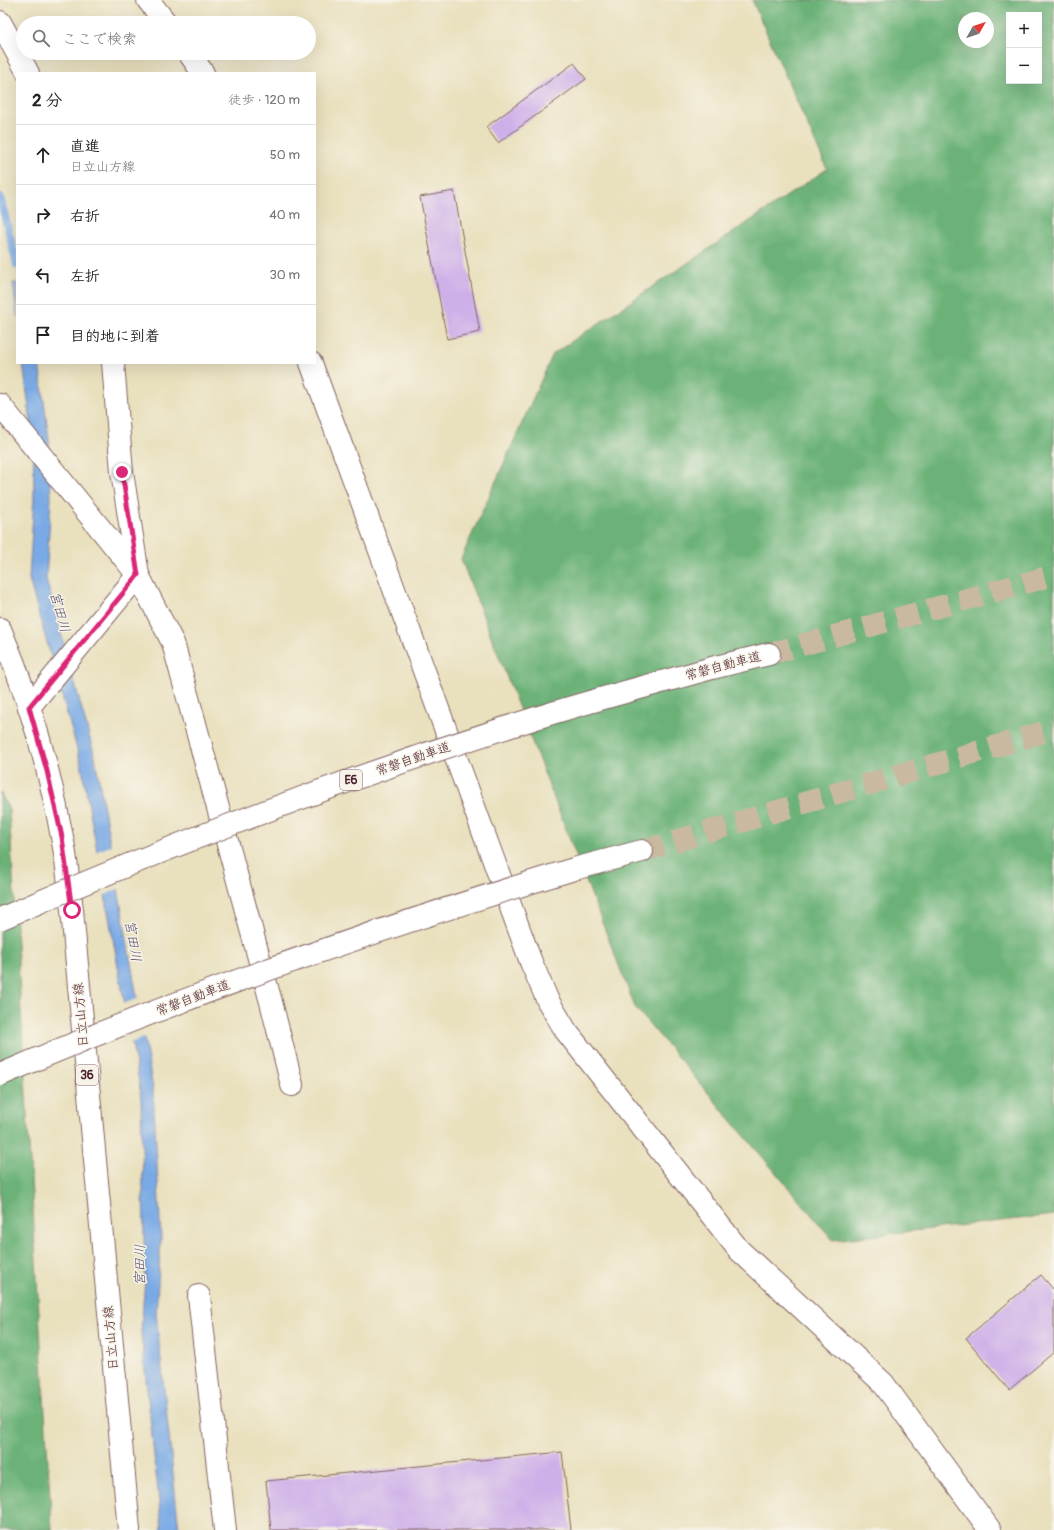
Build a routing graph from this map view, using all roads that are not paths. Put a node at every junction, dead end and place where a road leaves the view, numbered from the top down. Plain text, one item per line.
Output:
1 (148, 0) edge
2 (161, 16) edge
3 (0, 22) edge
4 (16, 51) edge
5 (21, 60) edge
6 (194, 60) edge
7 (27, 72) edge
8 (203, 72) edge
9 (113, 364) edge
10 (311, 364) edge
11 (0, 405) edge
12 (138, 575) junction
13 (0, 629) edge
14 (769, 654) tunnel mouth
15 (29, 707) junction
16 (642, 851) tunnel mouth
17 (0, 919) edge
18 (0, 1075) edge
19 (292, 1086) dead end
20 (199, 1296) dead end
21 (129, 1530) edge
22 (225, 1530) edge
23 (990, 1530) edge

1 - 2 main road
3 - 4 main road
5 - 7 main road
6 - 8 main road
9 - 12 main road
10 - 23 main road
11 - 12 main road
12 - 15 main road
12 - 19 main road
13 - 15 main road, 日立山方線 / 36
14 - 17 main road, 常磐自動車道 / E6, bridge
15 - 21 main road, 日立山方線 / 36
16 - 18 main road, 常磐自動車道, bridge
20 - 22 main road

